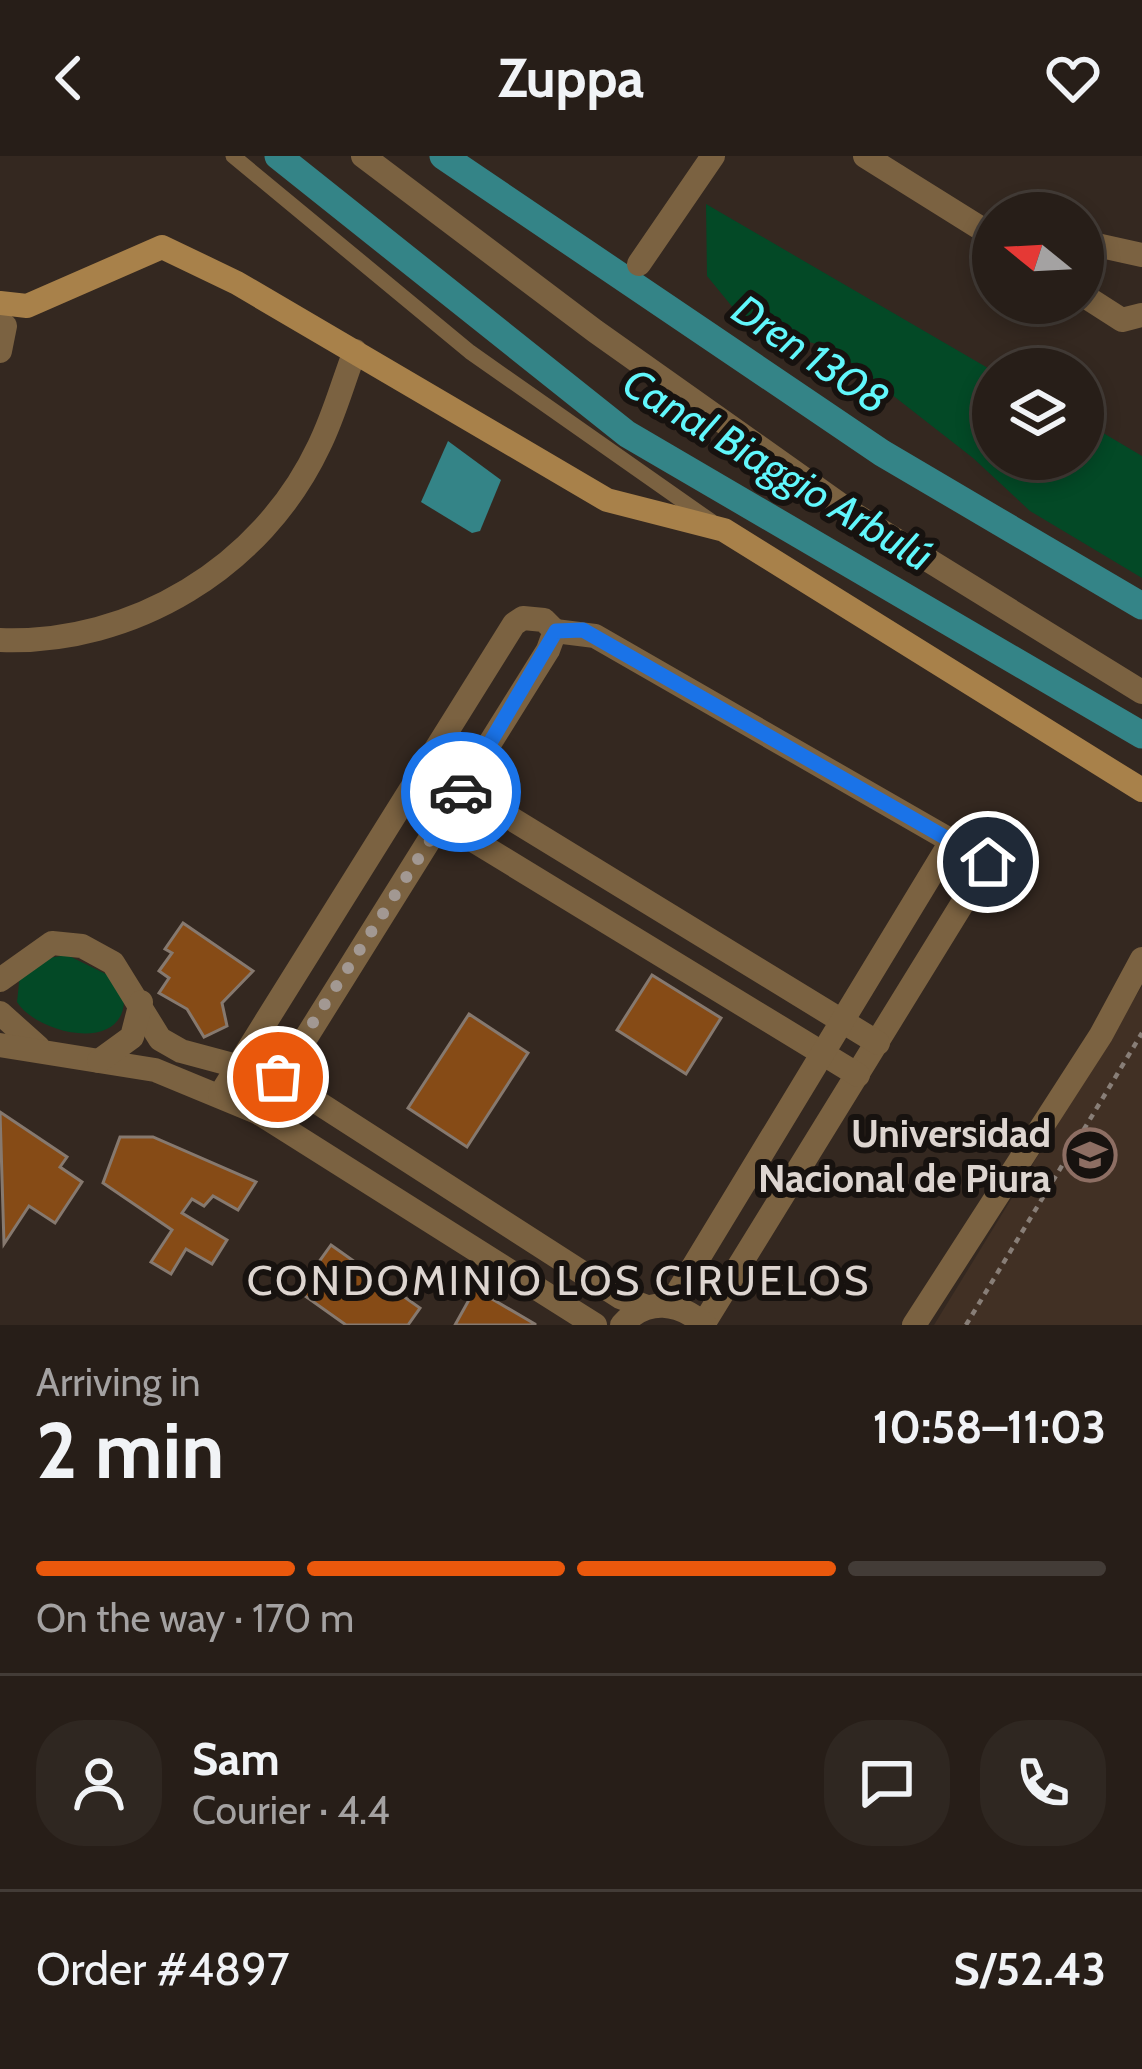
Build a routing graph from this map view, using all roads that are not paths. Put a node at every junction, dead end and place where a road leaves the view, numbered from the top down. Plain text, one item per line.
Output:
1 (233, 156) edge
2 (363, 156) edge
3 (713, 156) edge
4 (865, 156) edge
5 (958, 212) junction
6 (972, 216) edge
7 (972, 222) edge
8 (1104, 249) edge
9 (1142, 255) edge
10 (639, 264) dead end
11 (1104, 308) edge
12 (1142, 315) edge
13 (2, 326) edge
14 (355, 351) junction
15 (724, 530) junction
16 (556, 631) junction
17 (0, 640) edge
18 (1142, 692) edge
19 (428, 767) junction
20 (464, 788) junction
21 (1142, 790) edge
22 (407, 800) junction
23 (443, 821) junction
24 (952, 840) junction
25 (1142, 959) edge
26 (2, 980) edge
27 (141, 1002) junction
28 (0, 1013) edge
29 (842, 1020) junction
30 (878, 1043) junction
31 (0, 1046) edge
32 (823, 1052) junction
33 (53, 1054) junction
34 (98, 1061) junction
35 (238, 1066) junction
36 (858, 1075) junction
37 (278, 1077) junction
38 (220, 1095) junction
39 (260, 1112) junction
40 (658, 1306) junction
41 (704, 1324) edge
42 (595, 1325) edge
43 (622, 1325) edge
44 (914, 1325) edge

1 - 15 lane
2 - 18 street
3 - 10 street
4 - 5 street
5 - 6 street
5 - 7 street
8 - 9 street
11 - 12 street
13 - 14 street
14 - 15 street
14 - 17 street
15 - 21 street
16 - 19 street
16 - 20 street
16 - 24 street
19 - 20 street
19 - 22 street
20 - 23 street
20 - 29 street
22 - 23 street
22 - 35 street
23 - 32 street
23 - 37 street
24 - 29 street
24 - 30 street
25 - 44 street
26 - 27 street
27 - 34 street
27 - 35 street
28 - 33 street
29 - 30 street
29 - 32 street
30 - 36 street
31 - 33 street
32 - 36 street
32 - 40 street
33 - 34 street
34 - 38 street
35 - 37 street
35 - 38 street
36 - 41 street
37 - 39 street
37 - 40 street
38 - 39 street
39 - 42 street
40 - 41 street
40 - 43 street

